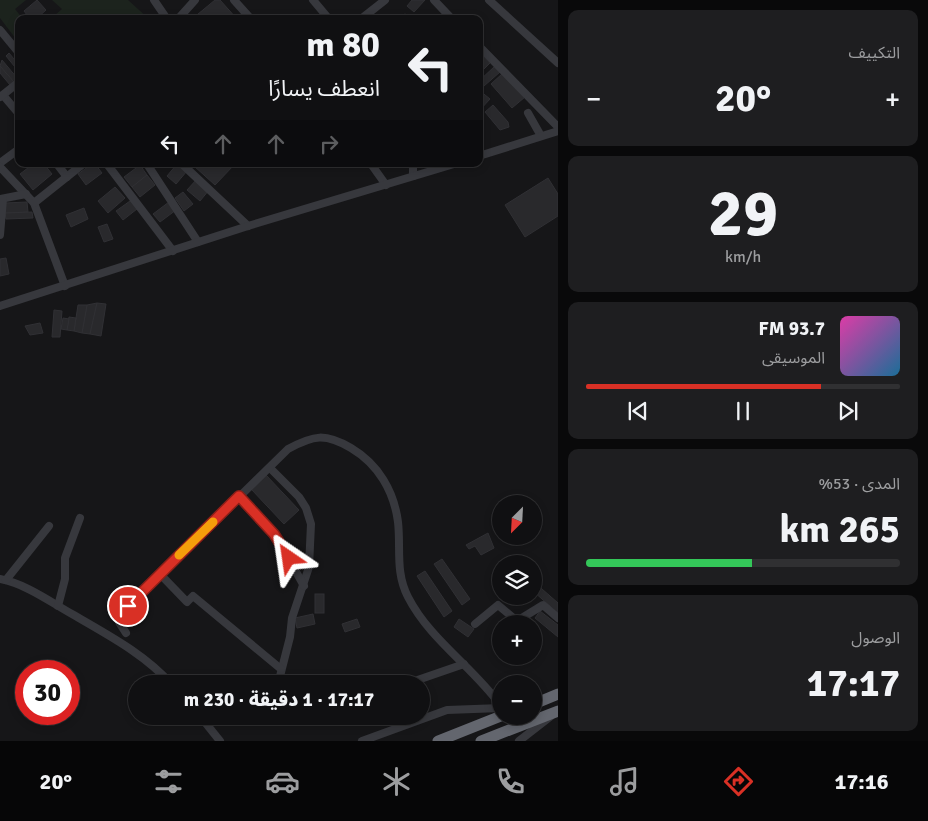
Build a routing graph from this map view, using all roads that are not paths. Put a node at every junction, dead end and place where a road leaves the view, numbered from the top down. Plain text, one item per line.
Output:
1 (154, 0) edge
2 (196, 0) edge
3 (313, 0) edge
4 (385, 0) edge
5 (434, 0) edge
6 (489, 0) edge
7 (238, 1) edge
8 (164, 15) edge
9 (182, 15) edge
10 (248, 15) edge
11 (326, 15) edge
12 (366, 15) edge
13 (448, 15) edge
14 (0, 30) edge
15 (15, 48) edge
16 (483, 50) edge
17 (558, 63) edge
18 (15, 85) edge
19 (1, 96) edge
20 (15, 110) edge
21 (528, 112) dead end
22 (558, 127) edge
23 (558, 131) edge
24 (541, 136) junction
25 (15, 152) edge
26 (483, 155) edge
27 (0, 165) edge
28 (59, 167) edge
29 (79, 167) edge
30 (109, 167) edge
31 (149, 167) edge
32 (185, 167) edge
33 (373, 167) edge
34 (413, 167) edge
35 (444, 167) edge
36 (413, 176) junction
37 (67, 177) junction
38 (386, 185) junction
39 (26, 194) junction
40 (1, 199) edge
41 (34, 203) junction
42 (248, 226) junction
43 (0, 235) edge
44 (198, 242) junction
45 (173, 251) junction
46 (65, 286) junction
47 (0, 306) edge
48 (270, 468) junction
49 (239, 496) junction
50 (80, 518) dead end
51 (50, 526) dead end
52 (160, 574) junction
53 (3, 579) edge
54 (304, 586) junction
55 (58, 606) junction
56 (558, 618) edge
57 (474, 624) dead end
58 (126, 633) dead end
59 (464, 664) junction
60 (282, 669) junction
61 (164, 675) edge
62 (280, 675) edge
63 (430, 676) edge
64 (492, 694) edge
65 (558, 694) edge
66 (542, 701) edge
67 (492, 708) edge
68 (557, 712) edge
69 (492, 720) edge
70 (207, 725) edge
71 (220, 741) edge
72 (362, 741) edge
73 (438, 741) edge
74 (481, 741) edge
75 (519, 741) edge

1 - 8 street
2 - 9 street
3 - 11 street
4 - 12 street
5 - 13 street
6 - 17 street
7 - 10 street
14 - 15 street
16 - 22 street
18 - 19 street
19 - 20 street
21 - 24 street
23 - 24 street
24 - 26 street
25 - 27 street
27 - 39 street
28 - 37 street
29 - 37 street
30 - 45 street
31 - 44 street
32 - 42 street
33 - 38 street
34 - 36 street
35 - 36 street
36 - 38 street
37 - 41 street
38 - 42 street
39 - 40 street
39 - 41 street
40 - 43 street
41 - 46 street
42 - 44 street
44 - 45 street
45 - 46 street
46 - 47 street
48 - 49 street
48 - 54 street
48 - 59 street
49 - 52 street
49 - 54 street
50 - 55 street
51 - 53 street
52 - 58 street
52 - 60 street
53 - 55 street
54 - 60 street
55 - 61 street
56 - 57 street
59 - 63 street
59 - 64 street
60 - 62 street
65 - 66 highway
67 - 72 street
68 - 74 highway
68 - 75 street
69 - 73 highway
70 - 71 street

